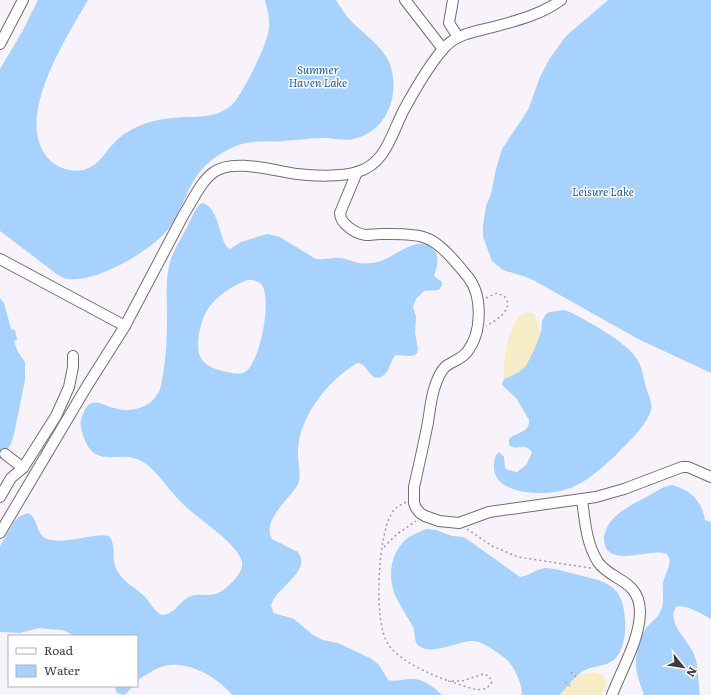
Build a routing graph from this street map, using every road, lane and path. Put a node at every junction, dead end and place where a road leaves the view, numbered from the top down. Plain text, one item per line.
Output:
1 (23, 0) edge
2 (405, 0) edge
3 (454, 0) edge
4 (561, 0) edge
5 (458, 37) junction
6 (0, 44) edge
7 (443, 49) junction
8 (357, 172) junction
9 (0, 259) edge
10 (477, 304) junction
11 (125, 326) junction
12 (475, 334) junction
13 (73, 356) dead end
14 (5, 454) dead end
15 (23, 468) junction
16 (711, 477) edge
17 (413, 494) junction
18 (0, 497) edge
19 (582, 500) junction
20 (425, 516) junction
21 (459, 523) junction
22 (0, 534) edge
23 (383, 549) junction
24 (592, 568) dead end
25 (571, 672) dead end
26 (578, 679) dead end
27 (448, 681) junction
28 (565, 682) dead end
29 (570, 686) dead end
30 (612, 695) edge

1 - 6 street
2 - 7 street
3 - 5 street
4 - 5 street
5 - 7 street
7 - 8 street
8 - 10 street
8 - 11 street
9 - 11 street
10 - 12 street
10 - 12 path
11 - 22 street
12 - 17 street
13 - 15 street
14 - 15 street
15 - 18 street
16 - 19 street
17 - 20 street
17 - 23 path
19 - 21 street
19 - 30 street
20 - 21 street
20 - 23 path
21 - 24 path
23 - 27 path
25 - 26 path
27 - 27 path
28 - 29 path

